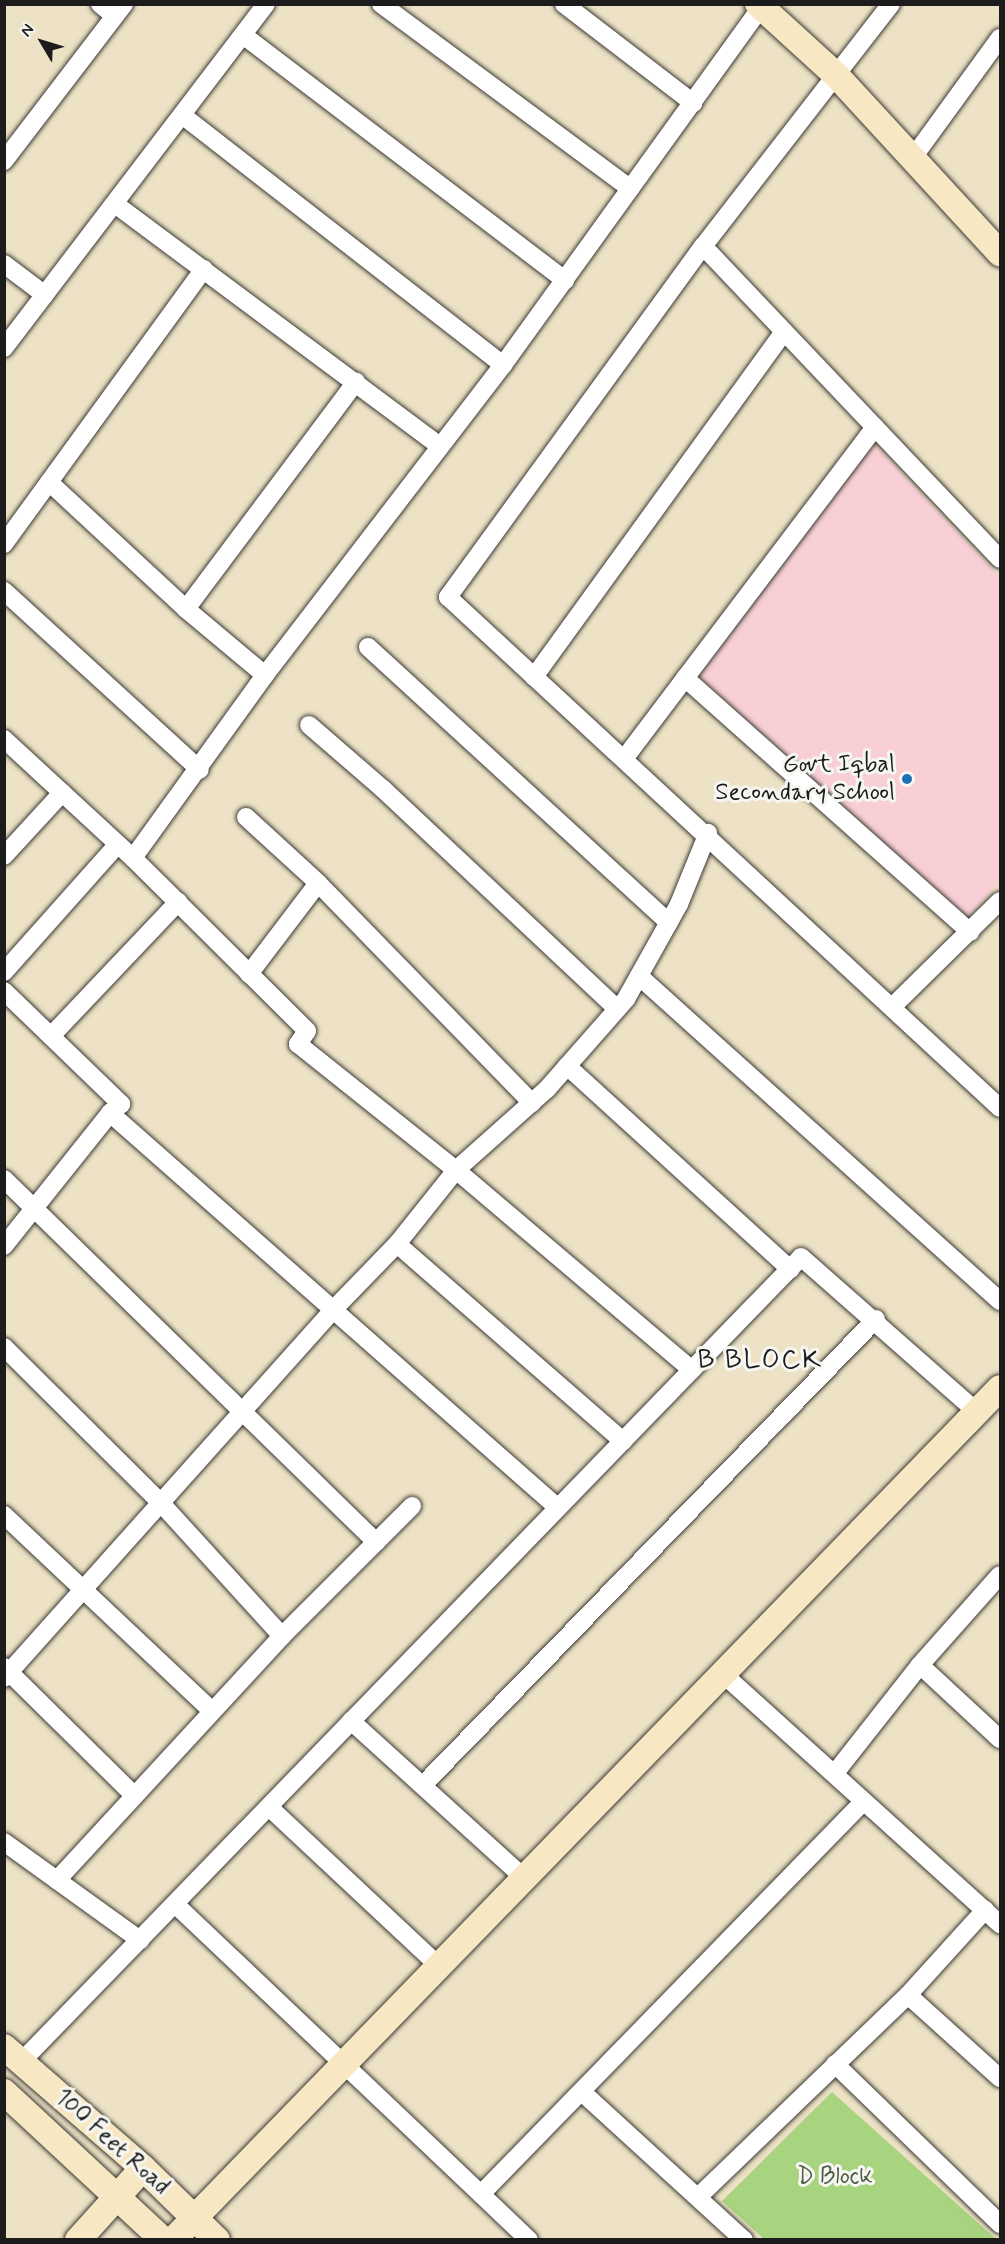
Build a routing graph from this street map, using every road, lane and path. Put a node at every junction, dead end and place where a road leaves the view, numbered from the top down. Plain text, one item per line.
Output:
1 (100, 4) edge
2 (266, 4) edge
3 (381, 4) edge
4 (564, 4) edge
5 (891, 4) edge
6 (761, 5) edge
7 (120, 10) edge
8 (243, 35) junction
9 (1000, 38) edge
10 (837, 76) junction
11 (693, 103) junction
12 (182, 115) junction
13 (912, 159) junction
14 (4, 161) edge
15 (630, 188) junction
16 (114, 204) junction
17 (998, 242) edge
18 (703, 246) junction
19 (4, 264) edge
20 (204, 268) junction
21 (565, 280) junction
22 (45, 295) junction
23 (784, 332) junction
24 (4, 348) edge
25 (503, 364) junction
26 (356, 382) junction
27 (875, 427) junction
28 (440, 447) junction
29 (49, 482) junction
30 (4, 544) edge
31 (1000, 559) edge
32 (4, 591) edge
33 (186, 609) junction
34 (368, 646) dead end
35 (265, 675) junction
36 (534, 677) junction
37 (685, 678) junction
38 (309, 725) dead end
39 (6, 742) edge
40 (624, 759) junction
41 (200, 770) junction
42 (62, 793) junction
43 (246, 817) dead end
44 (708, 833) junction
45 (118, 844) junction
46 (4, 856) edge
47 (133, 858) junction
48 (318, 883) junction
49 (1000, 901) edge
50 (178, 902) junction
51 (669, 923) junction
52 (970, 932) junction
53 (4, 972) edge
54 (249, 974) junction
55 (639, 976) junction
56 (4, 991) edge
57 (892, 1007) junction
58 (617, 1009) junction
59 (51, 1036) junction
60 (567, 1066) junction
61 (532, 1103) junction
62 (1000, 1108) edge
63 (110, 1113) junction
64 (456, 1170) junction
65 (4, 1179) edge
66 (36, 1206) junction
67 (397, 1244) junction
68 (4, 1246) edge
69 (790, 1269) junction
70 (1000, 1300) edge
71 (332, 1311) junction
72 (876, 1319) junction
73 (4, 1347) edge
74 (692, 1370) junction
75 (1000, 1388) edge
76 (241, 1412) junction
77 (977, 1412) junction
78 (623, 1441) junction
79 (160, 1502) junction
80 (411, 1506) dead end
81 (558, 1508) junction
82 (4, 1515) edge
83 (376, 1542) junction
84 (1000, 1575) edge
85 (83, 1587) junction
86 (282, 1636) junction
87 (920, 1665) junction
88 (6, 1672) edge
89 (722, 1673) junction
90 (212, 1711) junction
91 (351, 1721) junction
92 (1000, 1739) edge
93 (835, 1773) junction
94 (423, 1785) junction
95 (134, 1795) junction
96 (864, 1802) junction
97 (268, 1807) junction
98 (4, 1842) edge
99 (523, 1877) junction
100 (57, 1880) junction
101 (175, 1904) junction
102 (985, 1910) junction
103 (1000, 1924) edge
104 (140, 1940) junction
105 (438, 1965) junction
106 (909, 1995) junction
107 (13, 2054) edge
108 (343, 2063) junction
109 (835, 2064) junction
110 (1000, 2078) edge
111 (4, 2092) edge
112 (583, 2093) junction
113 (143, 2168) junction
114 (481, 2194) junction
115 (118, 2196) junction
116 (698, 2197) junction
117 (193, 2216) junction
118 (1000, 2224) edge
119 (78, 2240) edge
120 (163, 2240) edge
121 (173, 2240) edge
122 (217, 2240) edge
123 (529, 2240) edge
124 (744, 2240) edge

1 - 7 street
2 - 8 street
3 - 15 street
4 - 11 street
5 - 10 street
6 - 10 street
6 - 11 street
7 - 14 street
8 - 12 street
8 - 21 street
9 - 13 street
10 - 13 street
10 - 18 street
11 - 15 street
12 - 16 street
12 - 25 street
13 - 17 street
15 - 21 street
16 - 20 street
16 - 22 street
18 - 23 street
18 - 36 street
19 - 22 street
20 - 26 street
20 - 29 street
21 - 25 street
22 - 24 street
23 - 27 street
23 - 36 street
25 - 28 street
26 - 28 street
26 - 33 street
27 - 31 street
27 - 37 street
28 - 35 street
29 - 30 street
29 - 33 street
32 - 41 street
33 - 35 street
34 - 51 street
35 - 41 street
36 - 40 street
37 - 40 street
37 - 52 street
38 - 58 street
39 - 42 street
40 - 44 street
41 - 47 street
42 - 45 street
42 - 46 street
43 - 48 street
44 - 51 street
44 - 57 street
45 - 47 street
45 - 53 street
47 - 50 street
48 - 54 street
48 - 61 street
49 - 52 street
50 - 54 street
50 - 59 street
51 - 55 street
52 - 57 street
54 - 64 street
55 - 58 street
55 - 70 street
56 - 59 street
57 - 62 street
58 - 60 street
59 - 63 street
60 - 61 street
60 - 69 street
61 - 64 street
63 - 66 street
63 - 71 street
64 - 67 street
64 - 74 street
65 - 66 street
66 - 68 street
66 - 76 street
67 - 71 street
67 - 78 street
69 - 72 street
69 - 74 street
71 - 76 street
71 - 81 street
72 - 77 street
72 - 94 street
73 - 79 street
74 - 78 street
75 - 77 street
76 - 79 street
76 - 83 street
77 - 89 street
78 - 81 street
79 - 85 street
79 - 86 street
80 - 83 street
81 - 91 street
82 - 85 street
83 - 86 street
84 - 87 street
85 - 88 street
85 - 90 street
86 - 90 street
87 - 92 street
87 - 93 street
88 - 95 street
89 - 93 street
89 - 99 street
90 - 95 street
91 - 94 street
91 - 97 street
93 - 96 street
94 - 99 street
95 - 100 street
96 - 102 street
96 - 112 street
97 - 101 street
97 - 105 street
98 - 100 street
99 - 105 street
100 - 104 street
101 - 104 street
101 - 108 street
102 - 103 street
102 - 106 street
104 - 107 street
105 - 108 street
106 - 109 street
106 - 110 street
107 - 113 street, 100 Feet Road
108 - 114 street
108 - 117 street
109 - 116 street
109 - 118 street
111 - 115 street, 100 Feet Road
112 - 114 street
112 - 116 street
113 - 115 street
113 - 117 street, 100 Feet Road
114 - 123 street
115 - 119 street
115 - 120 street, 100 Feet Road
116 - 124 street
117 - 121 street
117 - 122 street, 100 Feet Road

